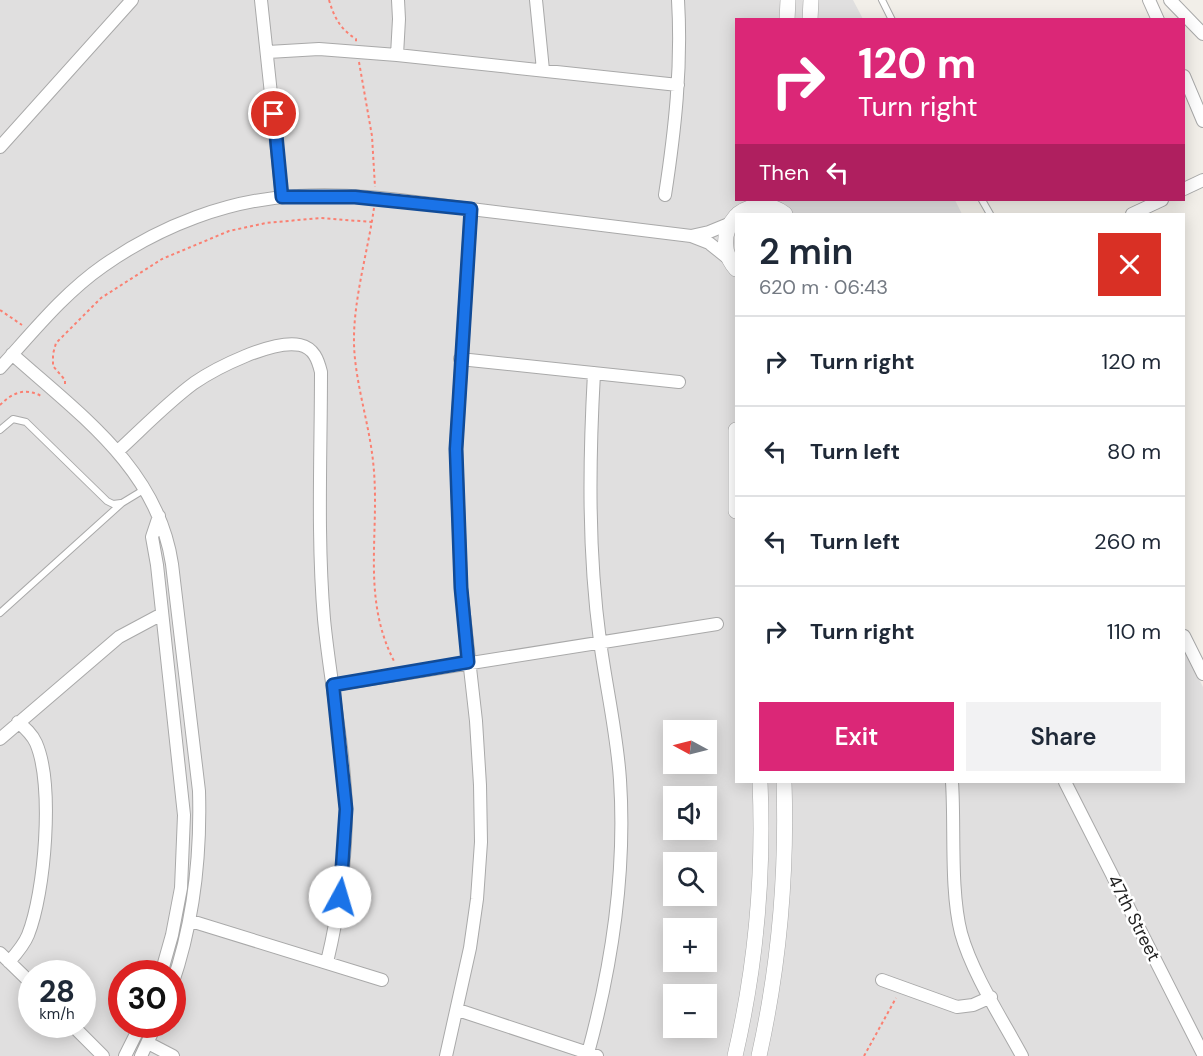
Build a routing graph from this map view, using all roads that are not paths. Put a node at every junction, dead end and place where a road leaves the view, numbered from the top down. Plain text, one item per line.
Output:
1 (261, 0) edge
2 (398, 0) edge
3 (536, 0) edge
4 (678, 0) edge
5 (788, 0) edge
6 (811, 0) edge
7 (882, 0) edge
8 (1149, 0) edge
9 (1170, 0) edge
10 (130, 1) edge
11 (787, 18) edge
12 (810, 18) edge
13 (891, 18) edge
14 (1157, 18) edge
15 (1203, 34) edge
16 (268, 52) junction
17 (397, 55) junction
18 (543, 70) junction
19 (1185, 78) edge
20 (678, 86) junction
21 (1203, 121) edge
22 (0, 147) edge
23 (1203, 180) edge
24 (1185, 189) edge
25 (665, 195) dead end
26 (282, 197) junction
27 (1160, 201) edge
28 (782, 208) edge
29 (471, 209) junction
30 (741, 212) edge
31 (1134, 213) edge
32 (735, 215) edge
33 (735, 224) edge
34 (691, 236) junction
35 (733, 264) edge
36 (12, 354) junction
37 (460, 359) junction
38 (0, 368) edge
39 (594, 374) junction
40 (679, 382) dead end
41 (0, 430) edge
42 (118, 451) junction
43 (146, 489) junction
44 (122, 503) junction
45 (159, 516) junction
46 (0, 614) edge
47 (162, 614) junction
48 (717, 624) dead end
49 (1185, 638) edge
50 (600, 642) junction
51 (468, 662) junction
52 (1203, 674) edge
53 (333, 685) junction
54 (18, 722) junction
55 (0, 739) edge
56 (760, 783) edge
57 (784, 783) edge
58 (952, 783) edge
59 (1066, 783) edge
60 (190, 921) junction
61 (4, 957) edge
62 (165, 960) edge
63 (179, 960) edge
64 (327, 963) junction
65 (18, 970) edge
66 (382, 980) dead end
67 (882, 980) dead end
68 (991, 997) junction
69 (458, 1010) junction
70 (85, 1038) edge
71 (134, 1038) edge
72 (150, 1038) edge
73 (148, 1043) junction
74 (1201, 1048) edge
75 (593, 1055) edge
76 (103, 1056) edge
77 (125, 1056) edge
78 (141, 1056) edge
79 (173, 1056) edge
80 (446, 1056) edge
81 (735, 1056) edge
82 (759, 1056) edge
83 (1022, 1056) edge

1 - 16 street
2 - 17 street
3 - 18 street
4 - 20 street
5 - 11 street
6 - 12 street
7 - 13 lane
8 - 14 street
9 - 15 street
10 - 22 street
16 - 17 street
16 - 26 street
17 - 18 street
18 - 20 street
19 - 21 street
20 - 25 street
23 - 24 street
26 - 29 street
26 - 36 street
27 - 31 street
28 - 30 street
29 - 34 street
29 - 37 street
32 - 34 street
33 - 35 street
34 - 35 street
36 - 38 street
36 - 42 street
37 - 39 street
37 - 51 street
39 - 40 street
39 - 50 street
41 - 44 lane
42 - 43 street
42 - 53 street
43 - 44 lane
43 - 45 street
44 - 46 lane
45 - 47 street
45 - 60 street
47 - 54 street
47 - 62 street
48 - 50 street
49 - 52 street
50 - 51 street
50 - 75 street
51 - 53 street
51 - 69 street
53 - 64 street
54 - 55 street
54 - 61 street
56 - 81 street
57 - 82 street
58 - 68 street
59 - 74 street, 47th Street
60 - 63 street
60 - 64 street
61 - 65 street
64 - 66 street
67 - 68 street
68 - 83 street
69 - 75 street
69 - 80 street
70 - 76 street
71 - 77 street
72 - 73 street
73 - 78 street
73 - 79 street

